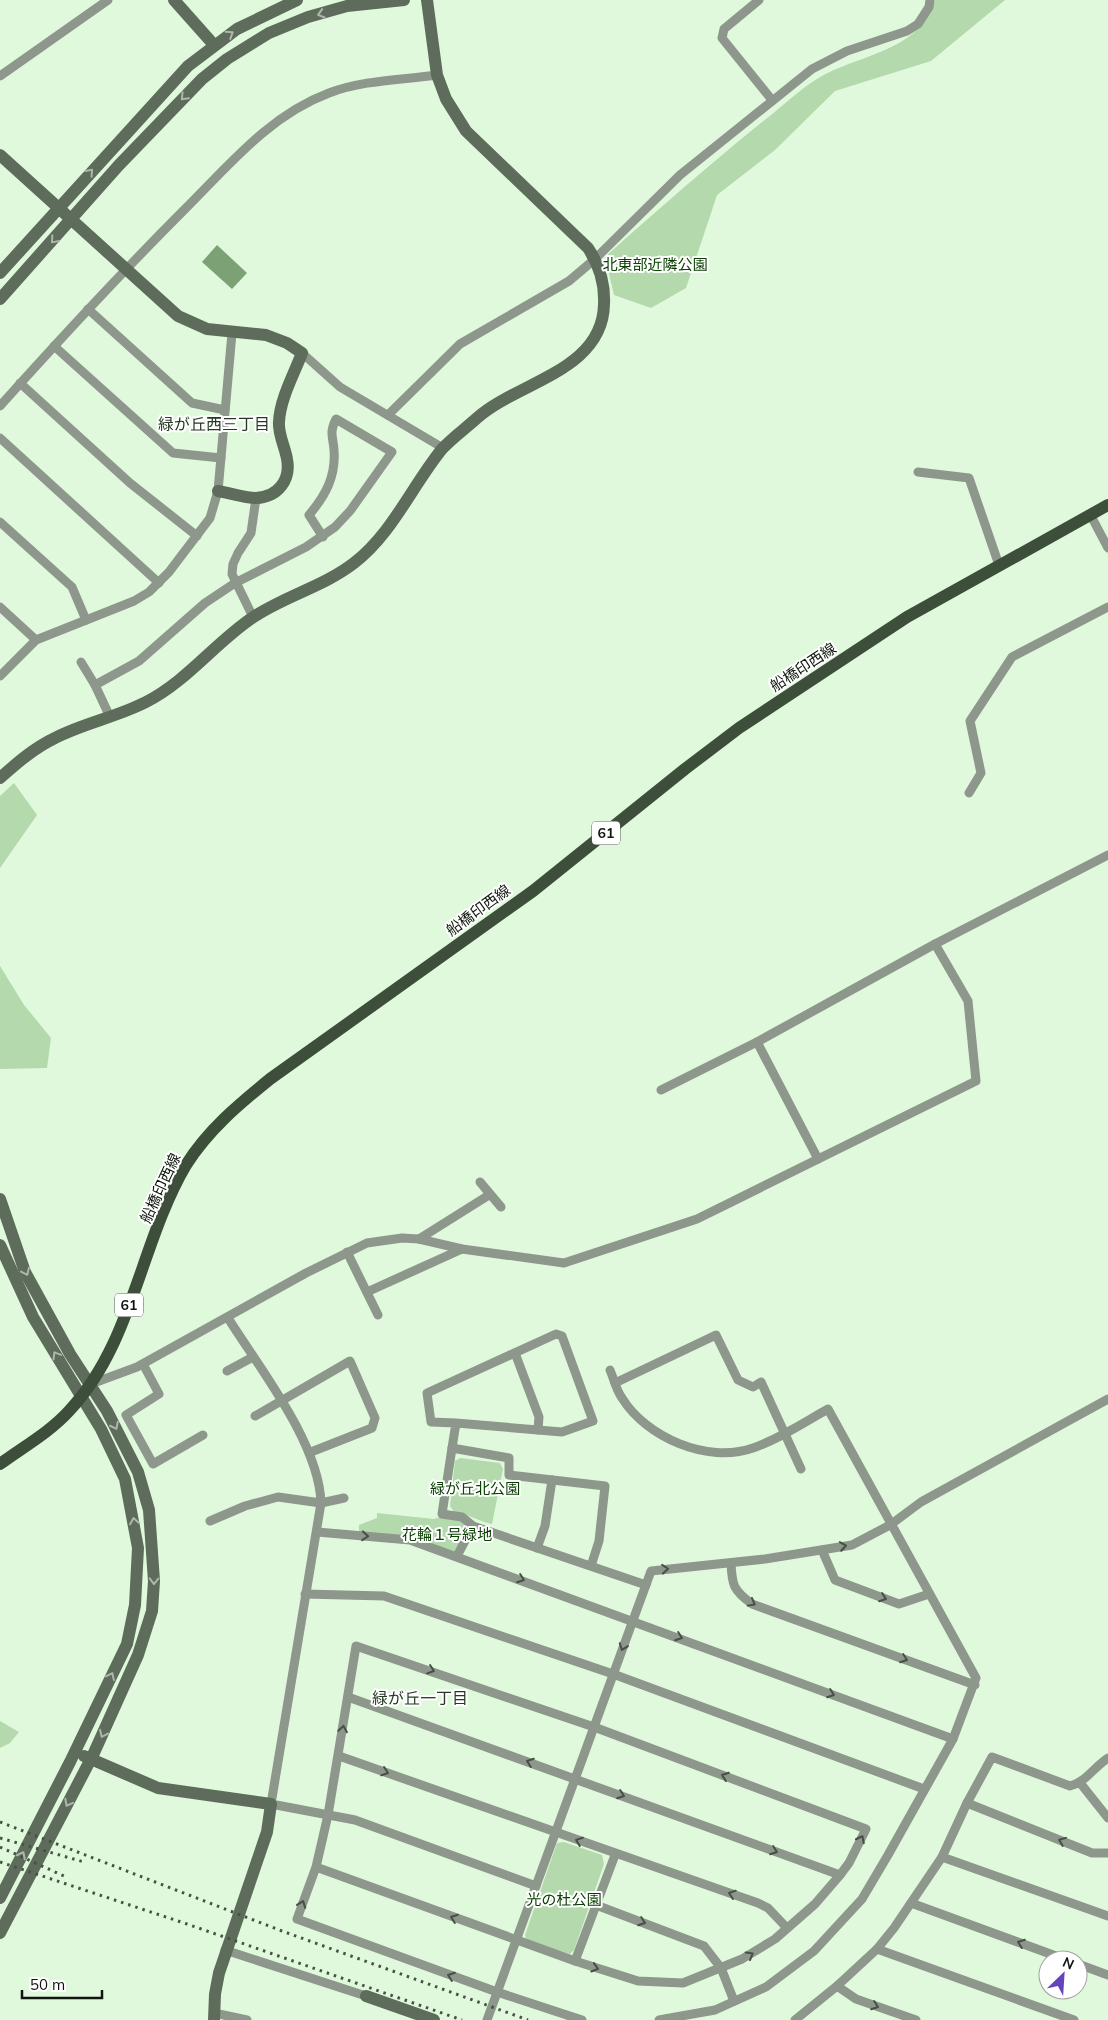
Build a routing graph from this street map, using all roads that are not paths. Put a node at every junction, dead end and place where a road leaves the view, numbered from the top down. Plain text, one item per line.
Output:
1 (108, 0) edge
2 (174, 0) edge
3 (297, 0) edge
4 (404, 0) edge
5 (427, 0) edge
6 (759, 0) edge
7 (930, 0) edge
8 (214, 45) junction
9 (437, 75) junction
10 (0, 76) edge
11 (772, 100) junction
12 (2, 160) edge
13 (58, 209) junction
14 (71, 220) junction
15 (595, 259) junction
16 (125, 269) junction
17 (0, 273) edge
18 (0, 299) edge
19 (88, 309) junction
20 (232, 333) junction
21 (54, 346) junction
22 (302, 353) junction
23 (20, 383) junction
24 (0, 406) edge
25 (225, 410) junction
26 (388, 415) junction
27 (0, 438) edge
28 (443, 448) junction
29 (221, 458) junction
30 (918, 472) dead end
31 (218, 491) junction
32 (256, 498) junction
33 (1108, 505) edge
34 (1090, 514) junction
35 (0, 522) edge
36 (197, 536) junction
37 (322, 537) junction
38 (1108, 548) edge
39 (999, 565) junction
40 (159, 583) junction
41 (235, 583) junction
42 (0, 607) edge
43 (1108, 608) edge
44 (253, 617) junction
45 (86, 620) junction
46 (36, 640) junction
47 (81, 662) dead end
48 (0, 676) edge
49 (94, 685) junction
50 (110, 717) junction
51 (0, 778) edge
52 (969, 793) dead end
53 (1108, 855) edge
54 (935, 944) junction
55 (757, 1042) junction
56 (661, 1090) dead end
57 (818, 1159) junction
58 (480, 1182) dead end
59 (489, 1195) junction
60 (0, 1199) edge
61 (501, 1207) dead end
62 (419, 1239) junction
63 (0, 1245) edge
64 (462, 1249) junction
65 (347, 1252) junction
66 (367, 1292) junction
67 (378, 1315) dead end
68 (228, 1318) junction
69 (515, 1353) junction
70 (253, 1357) junction
71 (143, 1364) junction
72 (610, 1370) dead end
73 (227, 1371) dead end
74 (615, 1383) junction
75 (90, 1384) junction
76 (81, 1396) junction
77 (1108, 1399) edge
78 (280, 1400) junction
79 (255, 1416) dead end
80 (456, 1423) junction
81 (538, 1430) junction
82 (784, 1434) junction
83 (203, 1435) dead end
84 (452, 1448) junction
85 (310, 1452) junction
86 (0, 1464) edge
87 (801, 1469) dead end
88 (552, 1480) junction
89 (344, 1498) dead end
90 (321, 1502) junction
91 (210, 1521) dead end
92 (890, 1525) junction
93 (473, 1526) junction
94 (317, 1532) junction
95 (537, 1548) junction
96 (822, 1550) junction
97 (457, 1556) junction
98 (730, 1563) junction
99 (591, 1566) junction
100 (646, 1585) junction
101 (305, 1594) junction
102 (929, 1594) junction
103 (633, 1620) junction
104 (613, 1674) junction
105 (975, 1685) junction
106 (348, 1696) junction
107 (594, 1727) junction
108 (953, 1740) junction
109 (75, 1752) junction
110 (339, 1756) junction
111 (1108, 1758) edge
112 (91, 1759) junction
113 (576, 1778) junction
114 (1081, 1784) junction
115 (924, 1789) junction
116 (966, 1803) junction
117 (270, 1804) junction
118 (328, 1815) junction
119 (1108, 1818) edge
120 (556, 1832) junction
121 (1108, 1853) edge
122 (615, 1854) junction
123 (942, 1858) junction
124 (316, 1867) junction
125 (840, 1875) junction
126 (536, 1886) junction
127 (0, 1898) edge
128 (911, 1903) junction
129 (596, 1905) junction
130 (1108, 1916) edge
131 (787, 1928) junction
132 (0, 1933) edge
133 (516, 1941) junction
134 (877, 1949) junction
135 (225, 1950) junction
136 (1040, 1950) edge
137 (575, 1961) junction
138 (721, 1968) junction
139 (1088, 1968) edge
140 (1108, 1975) edge
141 (837, 1986) junction
142 (497, 1992) junction
143 (366, 1996) joint
144 (734, 2001) junction
145 (214, 2016) edge
146 (1056, 2017) edge
147 (247, 2020) edge
148 (434, 2020) edge
149 (487, 2020) edge
150 (582, 2020) edge
151 (660, 2020) edge
152 (795, 2020) edge
153 (916, 2020) edge
154 (1074, 2020) edge

1 - 10 street
2 - 8 street
8 -> 3 street
4 -> 14 street
5 - 9 street
6 - 11 street
7 - 11 street
13 -> 8 street
9 - 15 street
9 - 16 street
11 - 15 street
12 - 13 street
13 - 14 street
13 - 17 street
14 - 16 street
14 -> 18 street
15 - 26 street
15 - 28 street
16 - 19 street
16 - 20 street
19 - 21 street
19 - 25 street
20 - 22 street
20 - 25 street
21 - 23 street
21 - 29 street
22 - 26 street
22 - 32 street
23 - 24 street
23 - 36 street
25 - 29 street
26 - 28 street
27 - 40 street
28 - 44 street
29 - 31 street
30 - 39 street
31 - 32 street
31 - 36 street
32 - 41 street
33 - 34 main road, 船橋印西線 / 61
34 - 38 street
34 - 39 main road, 船橋印西線 / 61
35 - 45 street
36 - 40 street
37 - 37 street
37 - 41 street
39 - 75 main road, 船橋印西線 / 61
40 - 45 street
41 - 44 street
41 - 49 street
42 - 46 street
43 - 52 street
44 - 50 street
45 - 46 street
46 - 48 street
47 - 49 street
49 - 50 street
50 - 51 street
53 - 54 street
54 - 55 street
54 - 57 street
55 - 56 street
55 - 57 street
57 - 64 street
58 - 59 street
59 - 61 street
59 - 62 street
60 -> 75 street
62 - 64 street
62 - 65 street
76 -> 63 street
64 - 66 street
65 - 66 street
65 - 68 street
66 - 67 street
68 - 70 street
68 - 71 street
69 - 80 street
69 - 81 street
69 - 81 street
70 - 73 street
70 - 78 street
71 - 75 street
71 - 83 street
72 - 74 street
74 - 82 street
74 - 82 street
75 - 76 main road, 船橋印西線 / 61
75 -> 112 street
76 - 86 main road, 船橋印西線 / 61
109 -> 76 street
77 - 92 street
78 - 79 street
78 - 85 street
78 - 85 street
80 - 81 street
80 - 84 street
82 - 87 street
82 - 92 street
84 - 88 street
84 - 93 street
85 - 90 street
88 - 95 street
88 - 99 street
89 - 90 street
90 - 91 street
90 - 94 street
96 -> 92 street
92 - 102 street
93 - 95 street
93 - 97 street
94 -> 97 street
94 - 101 street
95 - 99 street
96 - 98 street
96 -> 102 street
97 -> 103 street
100 -> 98 street
98 -> 105 street
99 - 100 street
100 - 103 street
101 - 104 street
101 - 117 street
102 - 105 street
103 -> 104 street
103 -> 108 street
104 - 107 street
104 - 115 street
105 - 108 street
106 -> 107 street
110 -> 106 street
113 -> 106 street
107 - 113 street
125 -> 107 street
108 - 115 street
109 - 112 street
127 -> 109 street
110 - 118 street
110 -> 120 street
111 - 114 street
112 - 117 street
112 -> 132 street
113 - 120 street
113 -> 125 street
114 - 116 street
114 - 119 street
115 - 144 street
121 -> 116 street
116 - 123 street
117 - 118 street
117 - 135 street
118 - 124 street
118 - 126 street
122 -> 120 street
120 - 126 street
122 - 129 street
131 -> 122 street
123 - 128 street
123 - 130 street
133 -> 124 street
142 -> 124 street
125 - 131 street
126 - 133 street
128 - 134 street
136 -> 128 street
129 - 137 street
129 -> 138 street
138 -> 131 street
133 - 137 street
133 - 142 street
134 - 141 street
134 - 146 street
135 - 143 street
135 - 145 street
137 -> 138 street
138 - 144 street
139 - 140 street
141 - 152 street
141 -> 153 street
142 - 149 street
142 - 150 street
143 - 148 street
144 - 151 street
145 - 147 street
146 - 154 street

